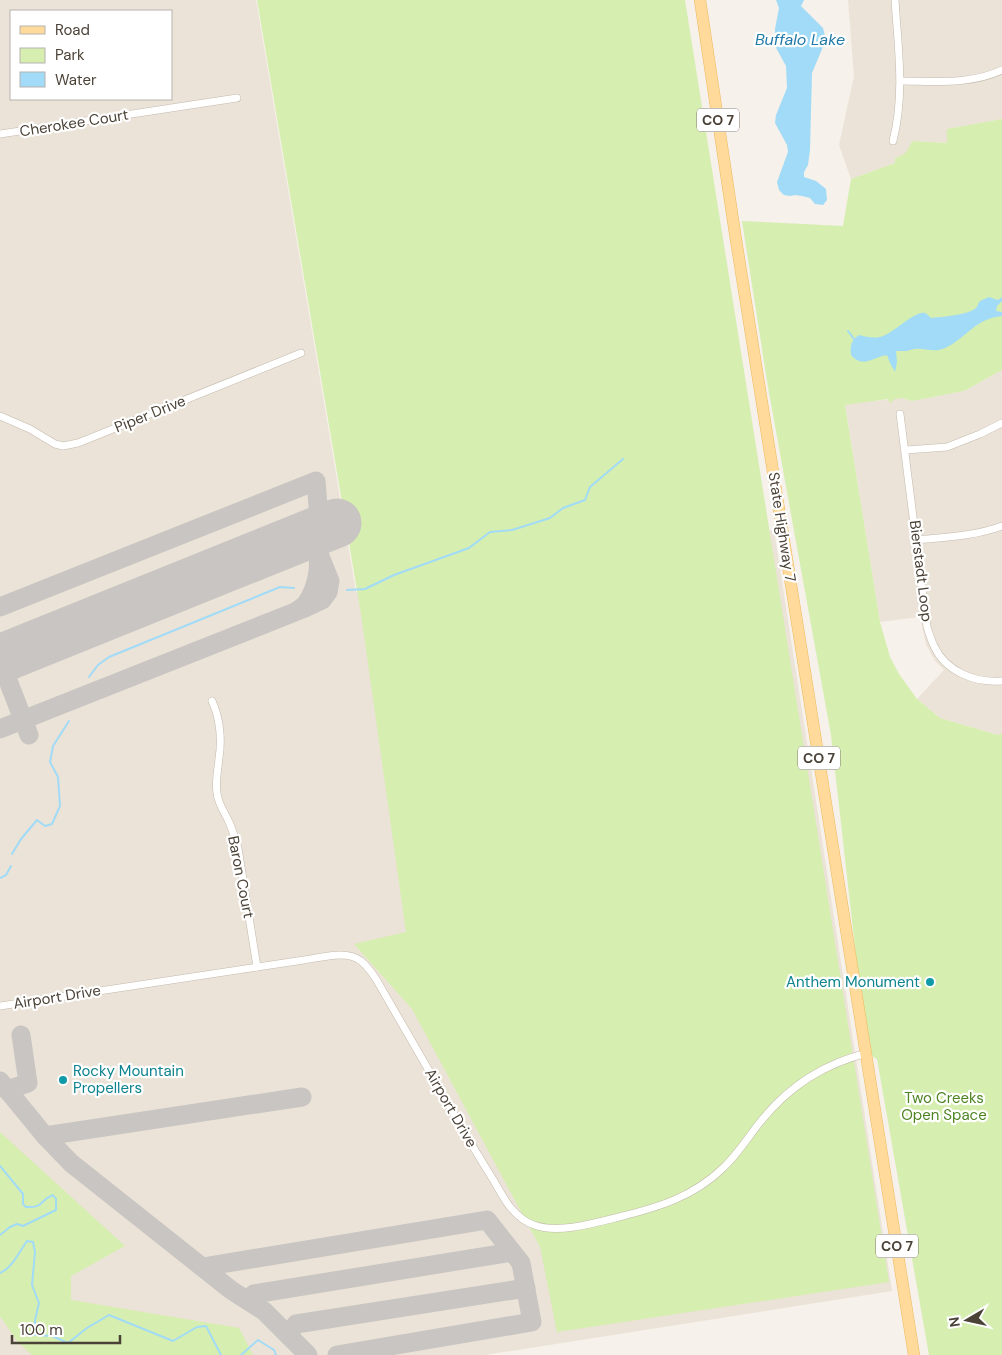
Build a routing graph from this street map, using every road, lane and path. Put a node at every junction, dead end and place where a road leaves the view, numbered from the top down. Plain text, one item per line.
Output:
1 (700, 0) edge
2 (895, 0) edge
3 (1002, 70) edge
4 (901, 81) junction
5 (237, 98) dead end
6 (0, 134) edge
7 (893, 141) dead end
8 (301, 353) dead end
9 (900, 414) dead end
10 (0, 416) edge
11 (1002, 422) edge
12 (906, 450) junction
13 (1002, 526) edge
14 (917, 540) junction
15 (1002, 681) edge
16 (212, 701) dead end
17 (257, 968) junction
18 (0, 1006) edge
19 (867, 1053) junction
20 (914, 1355) edge

1 - 19 main road, State Highway 7 / CO 7
2 - 4 street
3 - 4 street
4 - 7 street
5 - 6 street, Cherokee Court
8 - 10 street, Piper Drive
9 - 12 street, Bierstadt Loop
11 - 12 street
12 - 14 street, Bierstadt Loop
13 - 14 street
14 - 15 street, Bierstadt Loop
16 - 17 street, Baron Court
17 - 18 street, Airport Drive
17 - 19 street, Airport Drive
19 - 20 main road, CO 7

